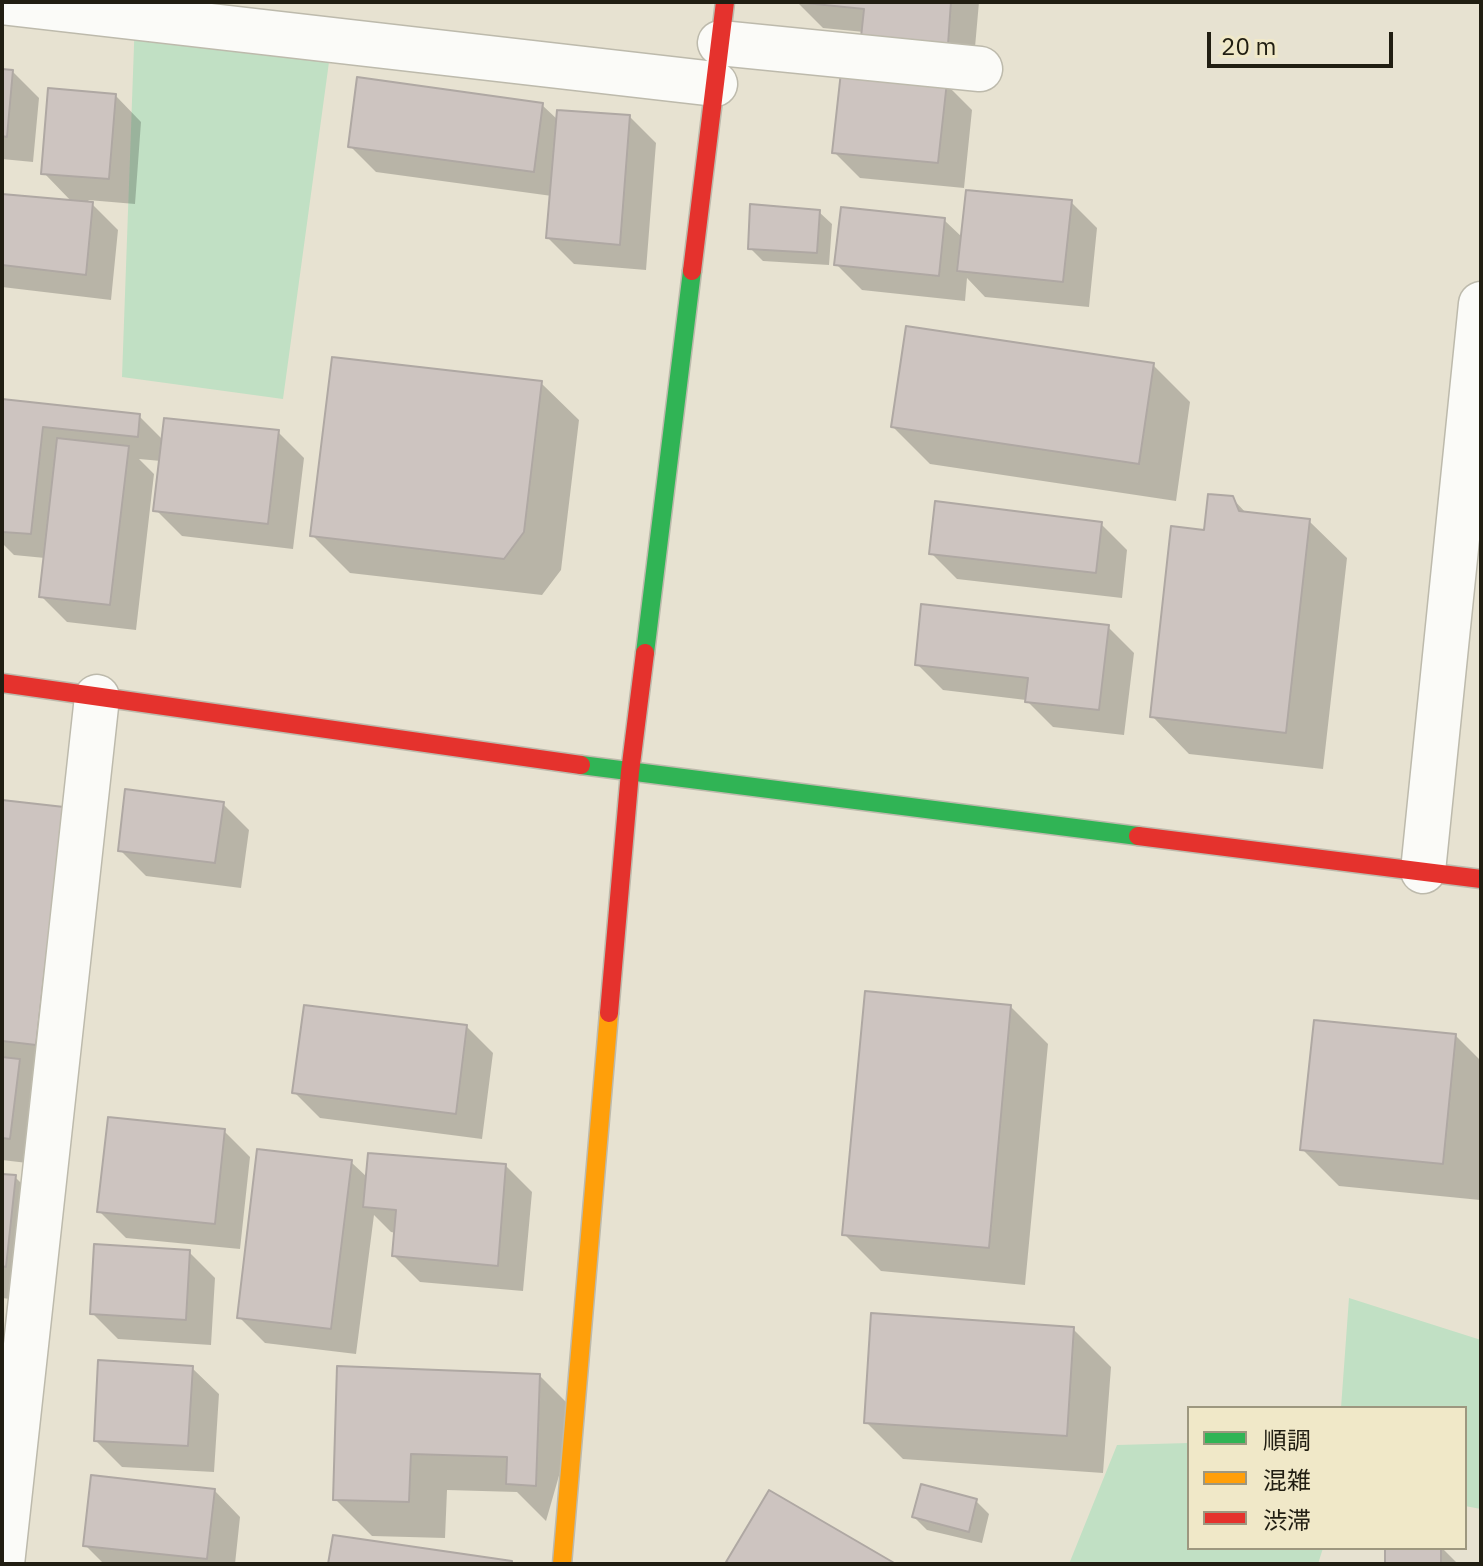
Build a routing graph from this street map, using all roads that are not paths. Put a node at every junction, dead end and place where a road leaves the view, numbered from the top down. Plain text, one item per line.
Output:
1 (2, 2) edge
2 (720, 43) edge
3 (980, 69) dead end
4 (1481, 304) edge
5 (2, 683) edge
6 (97, 697) junction
7 (630, 772) junction
8 (1423, 871) junction
9 (1481, 879) edge
10 (2, 1564) edge
11 (562, 1564) edge

1 - 2 street
2 - 3 street
2 - 7 street
4 - 8 street
5 - 6 street
6 - 7 street
6 - 10 street
7 - 8 street
7 - 11 street
8 - 9 street

